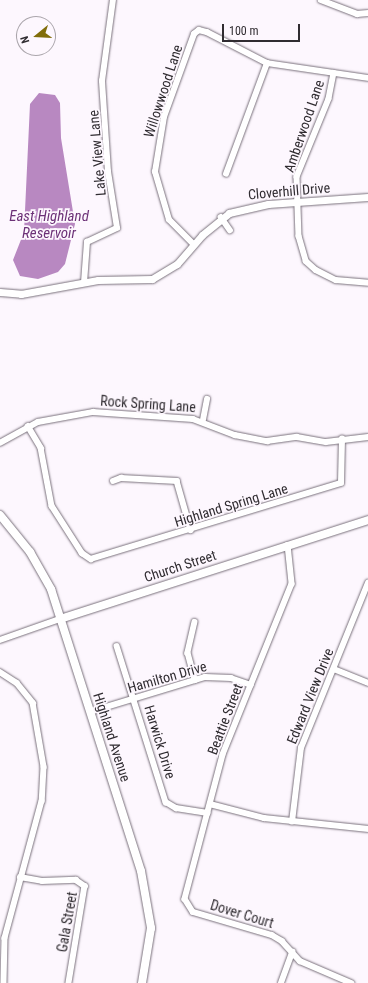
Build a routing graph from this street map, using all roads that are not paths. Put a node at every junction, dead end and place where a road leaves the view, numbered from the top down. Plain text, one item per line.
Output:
1 (113, 0) edge
2 (321, 0) edge
3 (368, 13) edge
4 (266, 63) junction
5 (334, 73) junction
6 (368, 78) edge
7 (226, 174) dead end
8 (368, 197) edge
9 (297, 203) junction
10 (221, 217) junction
11 (230, 230) dead end
12 (194, 245) junction
13 (84, 283) junction
14 (368, 283) edge
15 (0, 292) edge
16 (207, 399) dead end
17 (202, 420) junction
18 (28, 426) junction
19 (368, 437) edge
20 (342, 439) junction
21 (0, 443) edge
22 (112, 481) dead end
23 (0, 515) edge
24 (368, 520) edge
25 (191, 530) junction
26 (288, 545) junction
27 (368, 583) edge
28 (60, 619) junction
29 (195, 622) dead end
30 (0, 640) edge
31 (117, 646) dead end
32 (334, 669) junction
33 (0, 672) edge
34 (195, 680) junction
35 (368, 683) edge
36 (251, 685) junction
37 (134, 699) junction
38 (90, 712) junction
39 (210, 804) junction
40 (208, 813) junction
41 (292, 822) junction
42 (368, 829) edge
43 (20, 877) junction
44 (187, 906) joint
45 (292, 952) junction
46 (4, 983) edge
47 (70, 983) edge
48 (142, 983) edge
49 (281, 983) edge
50 (351, 983) edge

1 - 13 street, Lake View Lane
2 - 3 street
4 - 5 street
4 - 7 street
4 - 12 street, Willowwood Lane
5 - 6 street
5 - 9 street, Amberwood Lane
8 - 9 street, Cloverhill Drive
9 - 10 street, Cloverhill Drive
9 - 14 street, Amberwood Lane
10 - 11 street
10 - 12 street, Cloverhill Drive
12 - 13 street, Cloverhill Drive
13 - 15 street, Cloverhill Drive
16 - 17 street
17 - 18 street, Rock Spring Lane
17 - 20 street, Rock Spring Lane
18 - 21 street, Rock Spring Lane
18 - 25 street, Highland Spring Lane
19 - 20 street, Rock Spring Lane
20 - 25 street, Highland Spring Lane
22 - 25 street
23 - 28 main road, Highland Avenue
24 - 26 main road, Church Street
26 - 28 main road, Church Street
26 - 36 street, Beattie Street
27 - 32 street, Edward View Drive
28 - 30 street, Church Street
28 - 38 main road, Highland Avenue
29 - 34 street
31 - 37 street, Harwick Drive
32 - 35 street
32 - 41 street, Edward View Drive
33 - 43 street
34 - 36 street, Hamilton Drive
34 - 37 street, Hamilton Drive
36 - 39 street, Beattie Street
37 - 38 street, Hamilton Drive
37 - 40 street, Harwick Drive
38 - 48 main road, Highland Avenue
39 - 40 street, Beattie Street
39 - 41 street
40 - 44 street, Beattie Street
41 - 42 street
43 - 46 street
43 - 47 street, Gala Street
44 - 45 street, Dover Court
45 - 49 street
45 - 50 street, Dover Court

